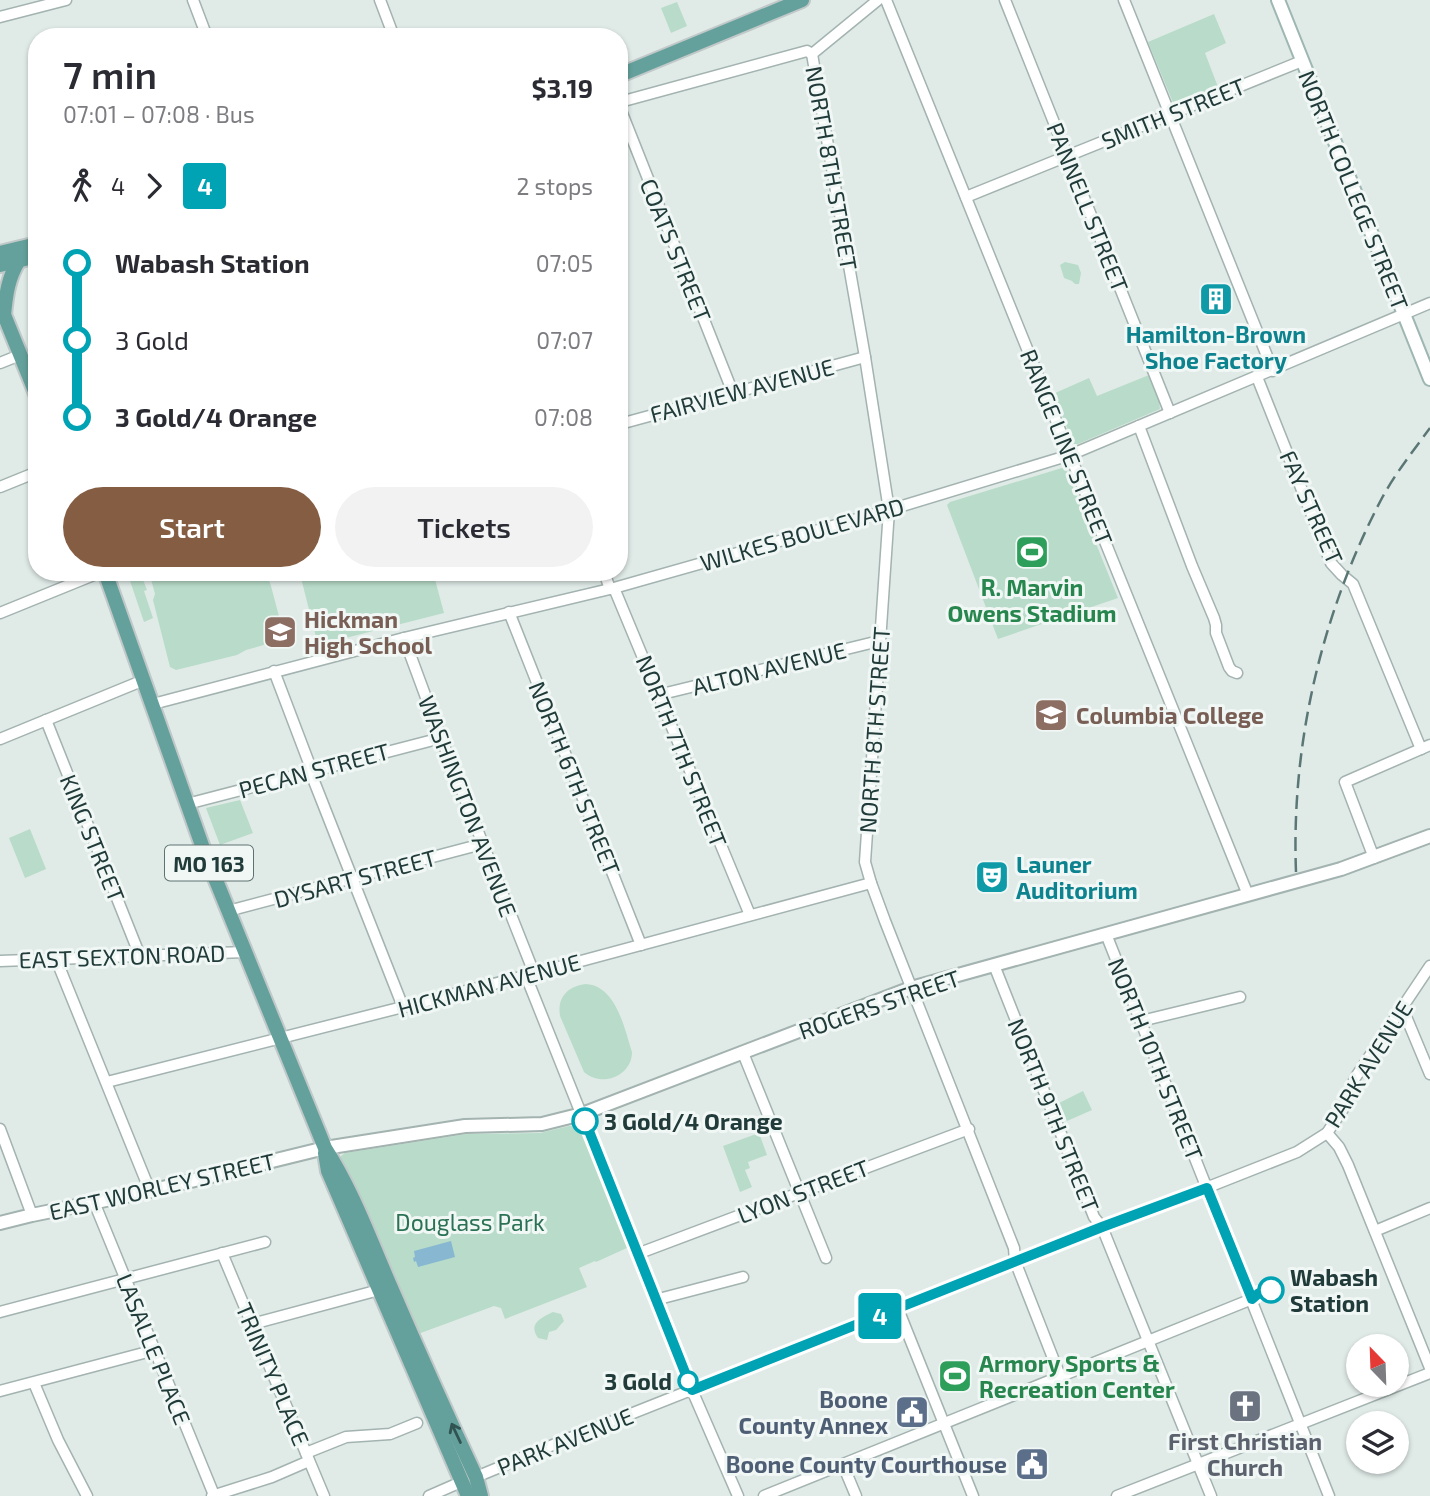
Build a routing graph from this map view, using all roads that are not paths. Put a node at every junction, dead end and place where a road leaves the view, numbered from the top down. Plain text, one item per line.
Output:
1 (66, 0) edge
2 (193, 0) edge
3 (380, 0) edge
4 (802, 0) edge
5 (878, 0) edge
6 (886, 0) edge
7 (1005, 0) edge
8 (1124, 0) edge
9 (1278, 0) edge
10 (43, 3) edge
11 (0, 17) edge
12 (204, 28) edge
13 (391, 28) edge
14 (813, 54) junction
15 (1302, 61) junction
16 (628, 72) edge
17 (628, 100) edge
18 (1170, 115) junction
19 (628, 128) edge
20 (1068, 156) junction
21 (966, 197) junction
22 (28, 246) edge
23 (0, 253) edge
24 (28, 258) edge
25 (19, 260) junction
26 (0, 265) edge
27 (1430, 303) edge
28 (2, 310) edge
29 (1404, 315) junction
30 (20, 355) junction
31 (865, 356) junction
32 (0, 363) edge
33 (1273, 370) junction
34 (28, 374) edge
35 (1257, 377) junction
36 (1430, 379) edge
37 (733, 393) junction
38 (1170, 413) junction
39 (628, 422) edge
40 (1139, 426) junction
41 (1070, 455) junction
42 (28, 476) edge
43 (0, 487) edge
44 (889, 510) junction
45 (80, 581) edge
46 (106, 581) edge
47 (608, 581) edge
48 (612, 588) junction
49 (509, 612) junction
50 (0, 613) edge
51 (404, 638) junction
52 (879, 641) junction
53 (274, 671) junction
54 (1237, 673) dead end
55 (144, 680) junction
56 (658, 695) junction
57 (153, 704) junction
58 (46, 720) junction
59 (441, 738) junction
60 (0, 739) edge
61 (1425, 747) edge
62 (311, 771) junction
63 (187, 804) junction
64 (1430, 836) edge
65 (482, 844) junction
66 (1374, 858) junction
67 (353, 878) junction
68 (871, 883) junction
69 (1248, 895) junction
70 (228, 911) junction
71 (750, 915) junction
72 (1106, 934) junction
73 (641, 945) junction
74 (245, 952) junction
75 (140, 957) junction
76 (56, 959) junction
77 (0, 961) edge
78 (994, 965) junction
79 (1430, 966) edge
80 (530, 974) junction
81 (911, 988) junction
82 (1240, 997) dead end
83 (403, 1007) junction
84 (1402, 1007) junction
85 (1141, 1021) junction
86 (281, 1039) junction
87 (743, 1053) junction
88 (1430, 1074) edge
89 (107, 1082) junction
90 (582, 1114) junction
91 (0, 1129) edge
92 (969, 1129) junction
93 (1327, 1133) junction
94 (325, 1148) junction
95 (1207, 1188) junction
96 (150, 1191) junction
97 (800, 1192) junction
98 (94, 1202) junction
99 (1430, 1208) edge
100 (32, 1215) junction
101 (0, 1223) edge
102 (1102, 1227) junction
103 (1375, 1231) junction
104 (265, 1242) dead end
105 (222, 1253) junction
106 (637, 1254) junction
107 (826, 1258) dead end
108 (1015, 1261) junction
109 (743, 1277) dead end
110 (126, 1279) junction
111 (379, 1290) junction
112 (1252, 1299) junction
113 (655, 1300) junction
114 (898, 1309) junction
115 (0, 1312) edge
116 (252, 1324) junction
117 (1149, 1341) junction
118 (155, 1350) junction
119 (1430, 1370) edge
120 (1060, 1376) junction
121 (34, 1383) junction
122 (692, 1390) junction
123 (0, 1391) edge
124 (417, 1423) dead end
125 (945, 1423) junction
126 (1301, 1423) junction
127 (446, 1446) junction
128 (308, 1457) junction
129 (1199, 1463) junction
130 (843, 1465) junction
131 (476, 1477) junction
132 (461, 1482) junction
133 (87, 1496) edge
134 (213, 1496) edge
135 (324, 1496) edge
136 (429, 1496) edge
137 (468, 1496) edge
138 (480, 1496) edge
139 (738, 1496) edge
140 (765, 1496) edge
141 (856, 1496) edge
142 (973, 1496) edge
143 (1116, 1496) edge
144 (1211, 1496) edge
145 (1329, 1496) edge

1 - 10 street
2 - 12 street
3 - 13 street
4 - 16 main road
5 - 14 street
6 - 21 street, RANGE LINE STREET
7 - 20 street, PANNELL STREET
8 - 18 street
9 - 15 street, NORTH COLLEGE STREET
10 - 11 street
14 - 17 street
14 - 31 street, NORTH 8TH STREET
15 - 18 street, SMITH STREET
15 - 29 street, NORTH COLLEGE STREET
18 - 20 street, SMITH STREET
18 - 33 street
19 - 37 street, COATS STREET
20 - 21 street, SMITH STREET
20 - 38 street, PANNELL STREET
21 - 41 street, RANGE LINE STREET
22 - 23 main road
24 - 25 main road
25 - 26 main road
25 - 28 main road
27 - 29 street, WILKES BOULEVARD
28 - 30 main road
29 - 33 street, WILKES BOULEVARD
29 - 36 street, NORTH COLLEGE STREET
30 - 32 street
30 - 34 main road
31 - 37 street, FAIRVIEW AVENUE
31 - 44 street, NORTH 8TH STREET
33 - 35 street, WILKES BOULEVARD
35 - 38 street, WILKES BOULEVARD
35 - 61 street, FAY STREET
37 - 39 street, FAIRVIEW AVENUE
38 - 40 street, WILKES BOULEVARD
40 - 41 street, WILKES BOULEVARD
40 - 54 street
41 - 44 street, WILKES BOULEVARD
41 - 69 street, RANGE LINE STREET
42 - 43 street
44 - 48 street, WILKES BOULEVARD
44 - 52 street, NORTH 8TH STREET
45 - 50 street
46 - 55 main road, MO 163
47 - 48 street, NORTH 7TH STREET
48 - 49 street, WILKES BOULEVARD
48 - 56 street, NORTH 7TH STREET
49 - 51 street, WILKES BOULEVARD
49 - 73 street, NORTH 6TH STREET
51 - 53 street, WILKES BOULEVARD
51 - 59 street, WASHINGTON AVENUE
52 - 56 street, ALTON AVENUE
52 - 68 street, NORTH 8TH STREET
53 - 57 street, WILKES BOULEVARD
53 - 62 street
55 - 57 main road, MO 163
55 - 58 street
56 - 71 street, NORTH 7TH STREET
57 - 63 main road, MO 163
58 - 60 street
58 - 75 street, KING STREET
59 - 62 street, PECAN STREET
59 - 65 street, WASHINGTON AVENUE
61 - 66 street
62 - 63 street, PECAN STREET
62 - 67 street
63 - 70 main road, MO 163
64 - 66 street, ROGERS STREET
65 - 67 street, DYSART STREET
65 - 80 street, WASHINGTON AVENUE
66 - 69 street, ROGERS STREET
67 - 70 street, DYSART STREET
67 - 83 street
68 - 71 street, HICKMAN AVENUE
68 - 81 street, NORTH 8TH STREET
69 - 72 street, ROGERS STREET
70 - 74 main road, MO 163
71 - 73 street, HICKMAN AVENUE
72 - 78 street, ROGERS STREET
72 - 85 street, NORTH 10TH STREET
73 - 80 street, HICKMAN AVENUE
74 - 75 street, EAST SEXTON ROAD
74 - 86 main road, MO 163
75 - 76 street, EAST SEXTON ROAD
76 - 77 street, EAST SEXTON ROAD
76 - 89 street
78 - 81 street, ROGERS STREET
78 - 102 street, NORTH 9TH STREET
79 - 84 street, PARK AVENUE
80 - 83 street, HICKMAN AVENUE
80 - 90 street, WASHINGTON AVENUE
81 - 87 street, ROGERS STREET
81 - 92 street, NORTH 8TH STREET
82 - 85 street
83 - 86 street, HICKMAN AVENUE
84 - 88 street
84 - 93 street, PARK AVENUE
85 - 95 street, NORTH 10TH STREET
86 - 89 street, HICKMAN AVENUE
86 - 94 main road, MO 163
87 - 90 street, ROGERS STREET
87 - 97 street
89 - 96 street
90 - 94 street, ROGERS STREET
90 - 106 street, WASHINGTON AVENUE
91 - 100 street
92 - 97 street, LYON STREET
92 - 108 street, NORTH 8TH STREET
93 - 95 street, PARK AVENUE
93 - 103 street
94 - 96 street, EAST WORLEY STREET
94 - 111 main road, MO 163
131 -> 94 main road, MO 163
95 - 102 street, PARK AVENUE
95 - 112 street, NORTH 10TH STREET
96 - 98 street, EAST WORLEY STREET
97 - 106 street, LYON STREET
97 - 107 street
98 - 100 street, EAST WORLEY STREET
98 - 110 street, LASALLE PLACE
99 - 103 street
100 - 101 street, EAST WORLEY STREET
102 - 108 street, PARK AVENUE
102 - 117 street, NORTH 9TH STREET
103 - 119 street
104 - 105 street
105 - 110 street
105 - 116 street, TRINITY PLACE
106 - 113 street, WASHINGTON AVENUE
108 - 114 street, PARK AVENUE
108 - 120 street, NORTH 8TH STREET
109 - 113 street
110 - 115 street
110 - 118 street, LASALLE PLACE
111 - 116 street
111 - 127 main road, MO 163
112 - 117 street
112 - 126 street, NORTH 10TH STREET
113 - 122 street, WASHINGTON AVENUE
114 - 122 street, PARK AVENUE
114 - 125 street
116 - 128 street, TRINITY PLACE
117 - 120 street
117 - 129 street, NORTH 9TH STREET
118 - 121 street
118 - 134 street, LASALLE PLACE
119 - 126 street
120 - 125 street
121 - 123 street
121 - 133 street
122 - 131 street, PARK AVENUE
122 - 139 street, WASHINGTON AVENUE
124 - 128 street
125 - 130 street
125 - 142 street
126 - 129 street
126 - 145 street, NORTH 10TH STREET
127 - 131 main road
127 - 132 main road, MO 163
128 - 134 street
128 - 135 street, TRINITY PLACE
129 - 143 street
129 - 144 street, NORTH 9TH STREET
130 - 140 street
130 - 141 street
131 - 138 main road, MO 163
132 - 136 street
132 - 137 main road, MO 163
132 - 138 main road

